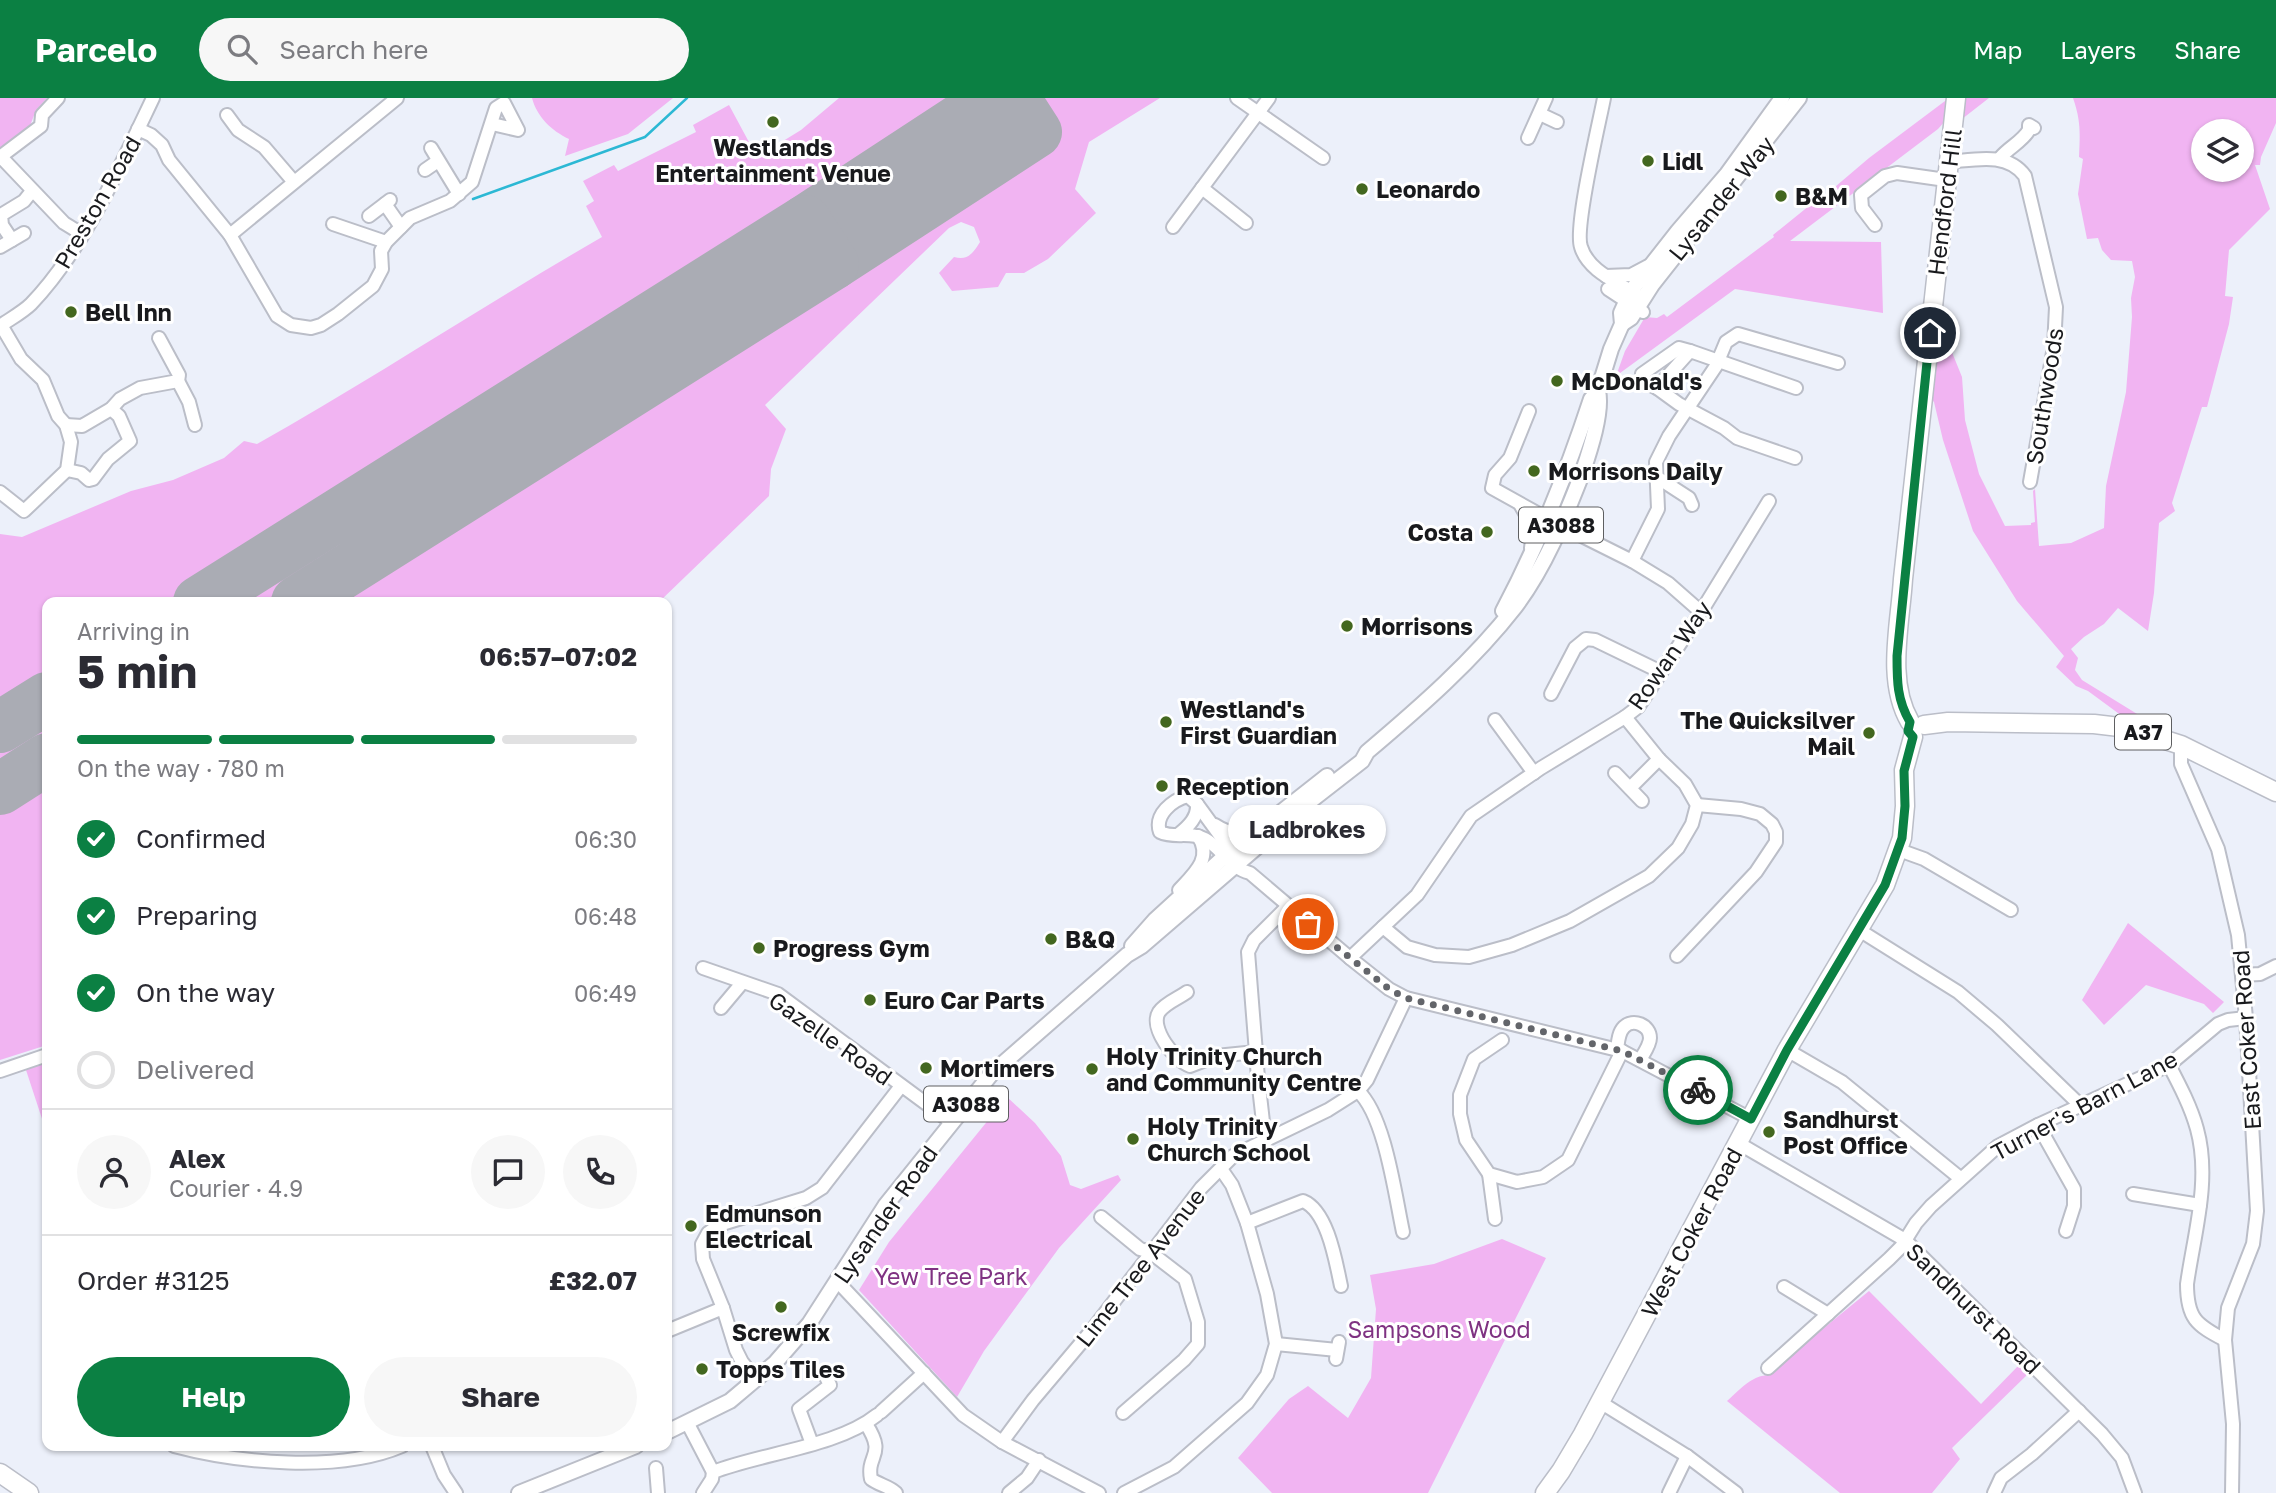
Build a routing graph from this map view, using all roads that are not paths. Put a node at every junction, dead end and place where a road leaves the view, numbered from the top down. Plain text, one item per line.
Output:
1 (58, 98) edge
2 (153, 98) edge
3 (397, 98) edge
4 (1237, 98) edge
5 (1269, 98) edge
6 (1546, 98) edge
7 (1604, 98) edge
8 (1782, 98) edge
9 (1799, 98) edge
10 (1955, 106) edge
11 (1259, 113) junction
12 (1540, 114) junction
13 (227, 115) dead end
14 (1557, 122) dead end
15 (492, 124) dead end
16 (2034, 128) dead end
17 (138, 129) junction
18 (1528, 138) dead end
19 (431, 148) dead end
20 (0, 157) edge
21 (1323, 158) dead end
22 (2000, 158) junction
23 (438, 161) junction
24 (425, 170) dead end
25 (1947, 171) junction
26 (294, 182) junction
27 (1202, 188) junction
28 (33, 191) junction
29 (459, 194) junction
30 (369, 216) dead end
31 (1246, 223) dead end
32 (333, 224) dead end
33 (1875, 225) dead end
34 (401, 227) junction
35 (1173, 227) dead end
36 (24, 233) dead end
37 (82, 234) junction
38 (230, 235) junction
39 (386, 242) junction
40 (6, 244) edge
41 (1655, 261) junction
42 (1605, 276) junction
43 (1632, 307) junction
44 (1, 325) edge
45 (159, 338) dead end
46 (1690, 351) junction
47 (1719, 360) junction
48 (1839, 363) dead end
49 (178, 381) junction
50 (1657, 388) junction
51 (1796, 388) dead end
52 (1598, 391) junction
53 (111, 409) junction
54 (1687, 409) junction
55 (1529, 411) dead end
56 (66, 425) junction
57 (195, 425) dead end
58 (82, 426) junction
59 (71, 442) junction
60 (1795, 458) dead end
61 (67, 470) junction
62 (1655, 476) junction
63 (2030, 482) dead end
64 (0, 492) edge
65 (1769, 501) dead end
66 (1520, 504) junction
67 (1692, 505) dead end
68 (1546, 518) junction
69 (1561, 525) junction
70 (1530, 555) junction
71 (1632, 561) junction
72 (1701, 612) junction
73 (1483, 642) junction
74 (1661, 672) junction
75 (1551, 694) dead end
76 (1625, 717) junction
77 (1495, 720) dead end
78 (1916, 728) junction
79 (2180, 746) junction
80 (1367, 752) junction
81 (1659, 760) junction
82 (1534, 773) junction
83 (1615, 773) dead end
84 (1630, 788) junction
85 (2276, 792) edge
86 (1642, 801) dead end
87 (1197, 804) junction
88 (1698, 805) junction
89 (1212, 822) junction
90 (1261, 827) junction
91 (1180, 834) junction
92 (1198, 836) junction
93 (1899, 850) junction
94 (1233, 858) junction
95 (1287, 907) junction
96 (2011, 910) dead end
97 (1155, 920) junction
98 (1382, 927) junction
99 (1859, 930) junction
100 (1127, 955) junction
101 (1677, 956) dead end
102 (1350, 958) junction
103 (2276, 967) edge
104 (704, 968) dead end
105 (2242, 975) junction
106 (742, 983) junction
107 (1406, 998) junction
108 (1183, 999) dead end
109 (721, 1008) dead end
110 (2246, 1018) junction
111 (1502, 1040) dead end
112 (1619, 1050) junction
113 (1787, 1050) junction
114 (1256, 1052) junction
115 (42, 1057) edge
116 (1640, 1060) junction
117 (2169, 1065) junction
118 (0, 1071) edge
119 (901, 1086) junction
120 (1358, 1091) junction
121 (2080, 1105) junction
122 (1751, 1119) junction
123 (951, 1122) junction
124 (2038, 1125) junction
125 (1267, 1140) junction
126 (1738, 1143) junction
127 (1221, 1169) junction
128 (1489, 1174) junction
129 (1960, 1178) junction
130 (2133, 1194) dead end
131 (2200, 1205) junction
132 (1101, 1217) dead end
133 (1495, 1219) dead end
134 (1247, 1223) junction
135 (2066, 1231) dead end
136 (1403, 1232) dead end
137 (1905, 1240) junction
138 (1150, 1252) junction
139 (837, 1281) junction
140 (1341, 1286) dead end
141 (1784, 1287) dead end
142 (723, 1308) junction
143 (1828, 1314) junction
144 (672, 1329) edge
145 (2225, 1340) junction
146 (1276, 1344) junction
147 (1337, 1350) dead end
148 (1768, 1368) dead end
149 (924, 1373) junction
150 (756, 1380) junction
151 (831, 1385) dead end
152 (1600, 1402) junction
153 (2079, 1411) junction
154 (1122, 1413) dead end
155 (688, 1424) junction
156 (866, 1424) junction
157 (672, 1430) edge
158 (1002, 1442) junction
159 (812, 1444) junction
160 (203, 1451) edge
161 (385, 1451) edge
162 (434, 1451) edge
163 (624, 1451) edge
164 (1687, 1456) junction
165 (1039, 1461) junction
166 (713, 1472) junction
167 (0, 1474) edge
168 (444, 1475) junction
169 (525, 1492) edge
170 (29, 1493) edge
171 (447, 1493) edge
172 (456, 1493) edge
173 (703, 1493) edge
174 (896, 1493) edge
175 (1009, 1493) edge
176 (1099, 1493) edge
177 (1124, 1493) edge
178 (1545, 1493) edge
179 (1669, 1493) edge
180 (1735, 1493) edge
181 (1994, 1493) edge
182 (2135, 1493) edge
183 (2232, 1493) edge

1 - 20 street
2 - 17 street, Preston Road
3 - 26 street
4 - 11 street
5 - 11 street
6 - 12 street
7 - 42 street
8 - 41 main road, Lysander Way / A3088
9 - 43 main road, Lysander Way / A3088
10 - 25 highway, Hendford Hill
11 - 21 street
11 - 27 street
12 - 14 street
12 - 18 street
13 - 26 street
15 - 29 street
16 - 22 street
17 - 37 street, Preston Road
17 - 38 street
19 - 23 street
20 - 28 street
22 - 25 street
22 - 63 street, Southwoods
23 - 24 street
23 - 29 street
25 - 33 street
25 - 78 highway, Hendford Hill
26 - 38 street
27 - 31 street
27 - 35 street
28 - 37 street
28 - 40 street
29 - 34 street
30 - 34 street
32 - 39 street
34 - 39 street
36 - 40 street
37 - 44 street, Preston Road
38 - 39 street
41 - 42 street
41 - 43 main road, Lysander Way / A3088
42 - 43 street
42 - 43 street
43 - 52 main road, Lysander Road / A3088
44 - 56 street
45 - 49 street
46 - 47 street
46 - 50 street
46 - 50 street
47 - 48 street
47 - 51 street
47 - 54 street
49 - 53 street
49 - 57 street
50 - 54 street
52 - 68 main road, Lysander Road / A3088
52 - 69 main road, Lysander Road / A3088
53 - 58 street
53 - 61 street
54 - 60 street
54 - 62 street
55 - 66 street
56 - 58 street
56 - 59 street
58 - 59 street
59 - 61 street
61 - 64 street
62 - 67 street
62 - 71 street
65 - 72 street, Rowan Way
66 - 68 street
66 - 70 street
68 - 69 street
68 - 70 main road, Lysander Road / A3088
69 - 71 street
69 - 73 main road, Lysander Road / A3088
70 - 73 main road, Lysander Road / A3088
71 - 72 street
72 - 74 street, Rowan Way
73 - 80 main road, Lysander Road / A3088
74 - 75 street
74 - 76 street, Rowan Way
76 - 81 street
76 - 82 street, Rowan Way
77 - 82 street
78 - 79 highway, A37
78 - 93 highway, West Coker Road
79 - 85 highway, A37
79 - 105 street, East Coker Road
80 - 90 main road, Lysander Road / A3088
80 - 94 main road, Lysander Road / A3088
81 - 84 street
81 - 88 street
82 - 98 street, Rowan Way
83 - 84 street
84 - 86 street
87 - 89 street
87 - 91 street
87 - 91 street
88 - 98 street
88 - 101 street
89 - 90 street
89 - 94 street
90 - 94 main road, Lysander Road / A3088
91 - 92 street
92 - 94 street
92 - 97 street
93 - 96 street
93 - 99 highway, West Coker Road
94 - 95 street
94 - 97 main road, Lysander Road / A3088
94 - 100 main road, Lysander Road / A3088
95 - 102 street
95 - 114 street
97 - 100 main road, Lysander Road / A3088
98 - 102 street, Rowan Way
99 - 113 highway, West Coker Road
99 - 121 street
100 - 123 main road, Lysander Road / A3088
102 - 107 street
103 - 105 street
104 - 106 street, Gazelle Road
105 - 110 street, East Coker Road
106 - 109 street
106 - 119 street, Gazelle Road
107 - 112 street
107 - 120 street, Lime Tree Avenue
108 - 114 street
110 - 117 street, Turner's Barn Lane
110 - 145 street, East Coker Road
111 - 128 street
112 - 116 street
112 - 116 street
112 - 128 street
113 - 122 highway, West Coker Road
113 - 129 street
114 - 125 street
115 - 118 street
116 - 122 street
117 - 121 street, Turner's Barn Lane
117 - 131 street
119 - 123 street, Gazelle Road
119 - 142 street
120 - 125 street, Lime Tree Avenue
120 - 136 street
121 - 124 street, Turner's Barn Lane
122 - 126 highway, West Coker Road
123 - 139 main road, Lysander Road / A3088
124 - 129 street, Turner's Barn Lane
124 - 135 street
125 - 127 street, Lime Tree Avenue
126 - 137 street, Sandhurst Road
126 - 152 highway, West Coker Road
127 - 134 street
127 - 138 street, Lime Tree Avenue
128 - 133 street
129 - 137 street, Turner's Barn Lane
130 - 131 street
131 - 145 street
132 - 138 street
134 - 140 street
134 - 146 street
137 - 143 street, Turner's Barn Lane
137 - 153 street, Sandhurst Road
138 - 154 street
138 - 158 street, Lime Tree Avenue
139 - 149 street
139 - 150 main road, Lysander Road / A3088
141 - 143 street
142 - 144 street
142 - 150 street
143 - 148 street, Turner's Barn Lane
145 - 183 street, East Coker Road
146 - 147 street
146 - 177 street
149 - 156 street
149 - 158 street
150 - 155 main road, Lysander Road / A3088
151 - 159 street
152 - 164 street
152 - 178 highway, West Coker Road
153 - 181 street
153 - 182 street, Sandhurst Road
155 - 157 main road, Lysander Road / A3088
155 - 166 street
156 - 159 street
156 - 174 street
158 - 165 street
159 - 166 street
160 - 161 street
162 - 168 street
163 - 169 main road
164 - 179 street
164 - 180 street
165 - 175 street
165 - 176 street
166 - 173 street
167 - 170 highway
168 - 171 street
168 - 172 street

